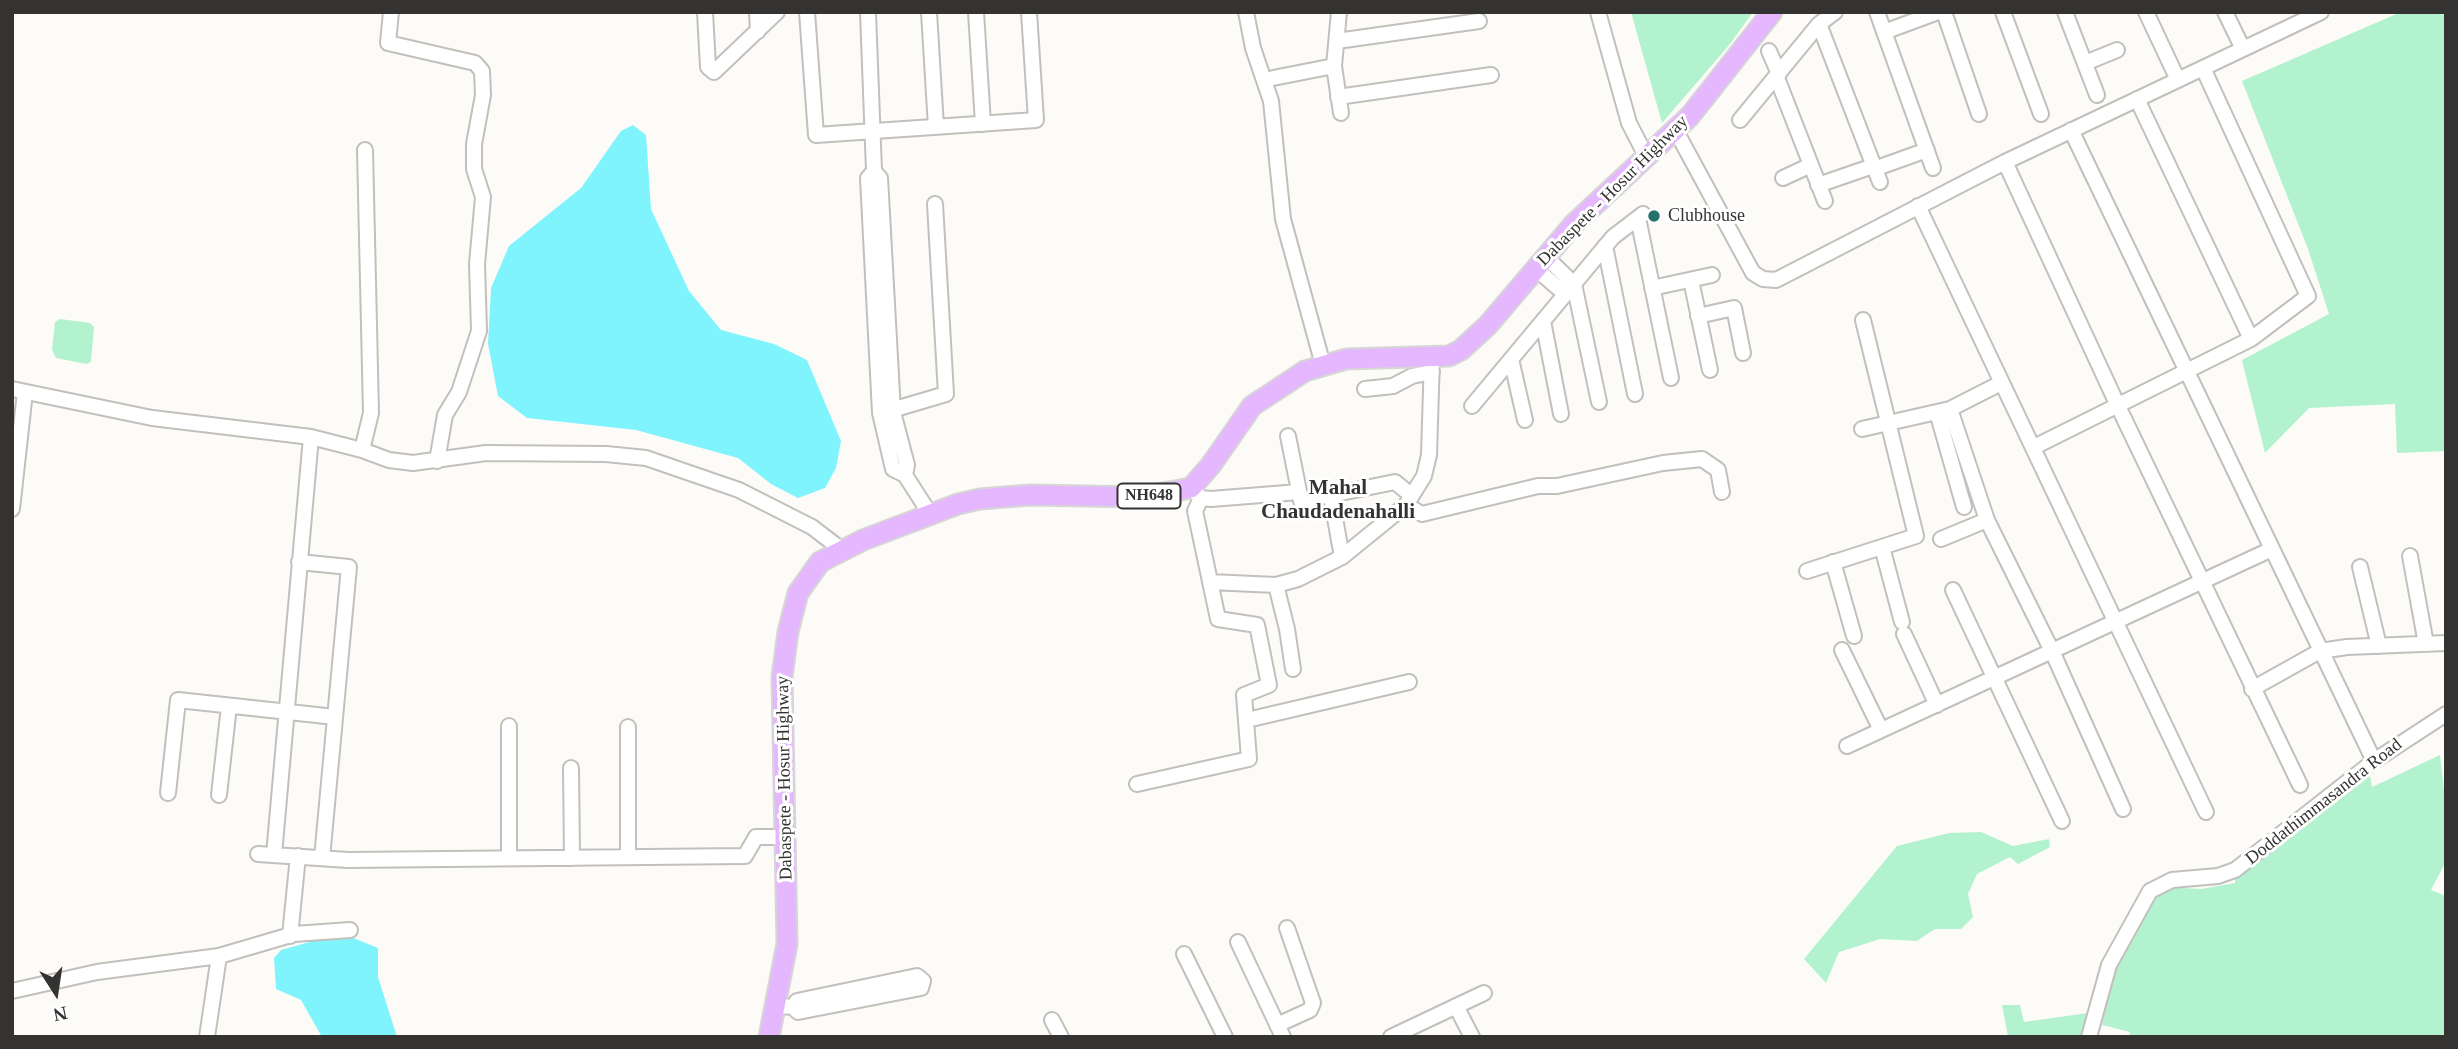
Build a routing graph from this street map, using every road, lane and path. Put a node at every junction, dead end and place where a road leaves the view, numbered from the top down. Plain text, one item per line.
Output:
1 (391, 12) edge
2 (705, 12) edge
3 (757, 12) edge
4 (777, 12) edge
5 (807, 12) edge
6 (868, 12) edge
7 (929, 12) edge
8 (976, 12) edge
9 (1029, 12) edge
10 (1246, 12) edge
11 (1339, 12) edge
12 (1598, 12) edge
13 (1772, 12) edge
14 (1835, 12) edge
15 (1877, 12) edge
16 (1938, 12) edge
17 (1944, 12) edge
18 (2003, 12) edge
19 (2065, 12) edge
20 (2146, 12) edge
21 (2225, 12) edge
22 (2312, 14) edge
23 (1479, 21) dead end
24 (1819, 24) junction
25 (758, 31) junction
26 (1884, 32) junction
27 (1336, 41) junction
28 (2243, 49) junction
29 (2117, 50) dead end
30 (1769, 51) dead end
31 (2085, 63) junction
32 (1334, 66) junction
33 (2203, 68) junction
34 (1491, 75) dead end
35 (1778, 76) junction
36 (1273, 78) dead end
37 (2178, 80) junction
38 (2098, 95) dead end
39 (1338, 97) junction
40 (2137, 99) junction
41 (1341, 113) dead end
42 (1979, 114) dead end
43 (2042, 114) dead end
44 (1740, 120) dead end
45 (983, 124) junction
46 (936, 127) junction
47 (2071, 130) junction
48 (873, 131) junction
49 (1676, 131) junction
50 (365, 150) dead end
51 (1927, 150) junction
52 (1647, 158) junction
53 (2005, 162) junction
54 (1811, 165) junction
55 (1933, 168) dead end
56 (1876, 172) junction
57 (1783, 178) dead end
58 (1818, 184) junction
59 (1825, 201) dead end
60 (935, 204) dead end
61 (1918, 206) junction
62 (1605, 246) junction
63 (1540, 262) junction
64 (1712, 275) dead end
65 (1691, 280) junction
66 (1652, 288) junction
67 (1569, 289) junction
68 (1698, 316) junction
69 (1863, 320) dead end
70 (1542, 321) junction
71 (2251, 340) junction
72 (1743, 353) dead end
73 (1511, 359) junction
74 (1432, 364) junction
75 (1323, 365) junction
76 (1710, 370) dead end
77 (2187, 371) junction
78 (1671, 378) dead end
79 (2001, 383) junction
80 (1365, 389) dead end
81 (19, 391) edge
82 (1635, 394) dead end
83 (1599, 402) dead end
84 (1472, 406) dead end
85 (2118, 406) junction
86 (1944, 410) junction
87 (886, 412) junction
88 (1561, 414) dead end
89 (1525, 420) dead end
90 (1889, 423) junction
91 (1863, 429) dead end
92 (1288, 436) dead end
93 (311, 437) junction
94 (2034, 447) junction
95 (362, 450) junction
96 (437, 461) junction
97 (1299, 492) junction
98 (1722, 492) dead end
99 (1196, 493) junction
100 (1331, 496) junction
101 (1408, 500) junction
102 (1964, 507) dead end
103 (12, 509) edge
104 (930, 514) junction
105 (1987, 520) junction
106 (1941, 540) dead end
107 (1882, 547) junction
108 (2272, 549) junction
109 (842, 550) junction
110 (2410, 556) dead end
111 (1342, 557) junction
112 (299, 562) junction
113 (1833, 562) junction
114 (2360, 567) dead end
115 (1807, 571) dead end
116 (1210, 582) junction
117 (2202, 582) junction
118 (1276, 585) junction
119 (1953, 590) dead end
120 (2117, 621) junction
121 (1854, 636) dead end
122 (2446, 643) edge
123 (2426, 644) junction
124 (2379, 646) junction
125 (1842, 650) dead end
126 (2052, 651) junction
127 (2320, 652) junction
128 (1293, 669) dead end
129 (1993, 679) junction
130 (1409, 682) dead end
131 (2252, 689) junction
132 (1937, 705) junction
133 (229, 706) junction
134 (286, 712) junction
135 (2446, 714) edge
136 (335, 717) junction
137 (1247, 720) junction
138 (509, 726) dead end
139 (628, 727) dead end
140 (1881, 730) junction
141 (1847, 746) dead end
142 (2374, 761) junction
143 (571, 768) dead end
144 (1137, 783) dead end
145 (2300, 785) dead end
146 (168, 793) dead end
147 (219, 795) dead end
148 (2123, 809) dead end
149 (2206, 812) dead end
150 (2062, 821) dead end
151 (784, 837) junction
152 (258, 854) dead end
153 (274, 855) junction
154 (298, 856) junction
155 (628, 857) junction
156 (322, 858) junction
157 (509, 858) junction
158 (572, 858) junction
159 (1287, 928) dead end
160 (351, 930) dead end
161 (290, 936) junction
162 (1238, 942) dead end
163 (1184, 954) dead end
164 (219, 956) junction
165 (12, 992) edge
166 (1484, 993) dead end
167 (785, 1006) junction
168 (1456, 1006) junction
169 (1052, 1020) dead end
170 (1280, 1031) edge
171 (1406, 1033) edge
172 (207, 1037) edge
173 (769, 1037) edge
174 (1061, 1037) edge
175 (1225, 1037) edge
176 (1391, 1037) edge
177 (1472, 1037) edge
178 (2089, 1037) edge

1 - 96 street
2 - 25 street
3 - 25 street
4 - 25 street
5 - 48 street
6 - 48 street
7 - 46 street
8 - 45 street
9 - 45 street
10 - 75 street
11 - 27 street
12 - 52 street
13 - 49 highway, Dabaspete - Hosur Highway / NH648
14 - 24 street
15 - 26 street
16 - 26 street
17 - 42 street
18 - 43 street
19 - 31 street
20 - 37 street
21 - 28 street
22 - 28 street
23 - 27 street
24 - 35 street
24 - 56 street
26 - 51 street
27 - 32 street
28 - 33 street
29 - 31 street
30 - 35 street
31 - 38 street
32 - 36 street
32 - 39 street
33 - 37 street
33 - 71 street
34 - 39 street
35 - 44 street
35 - 54 street
37 - 40 street
39 - 41 street
40 - 47 street
40 - 71 street
45 - 46 street
46 - 48 street
47 - 53 street
47 - 77 street
48 - 87 street
49 - 52 highway, Dabaspete - Hosur Highway / NH648
49 - 61 street
50 - 95 street
51 - 55 street
51 - 56 street
52 - 63 highway, Dabaspete - Hosur Highway / NH648
53 - 61 street
53 - 85 street
54 - 57 street
54 - 58 street
56 - 58 street
58 - 59 street
60 - 87 street
61 - 79 street
62 - 66 street
62 - 67 street
62 - 82 street
63 - 67 street
63 - 74 highway, Dabaspete - Hosur Highway / NH648
64 - 65 street
65 - 66 street
65 - 68 street
66 - 78 street
67 - 70 street
67 - 83 street
68 - 72 street
68 - 76 street
69 - 90 street
70 - 73 street
70 - 88 street
71 - 77 street
73 - 84 street
73 - 89 street
74 - 75 highway, Dabaspete - Hosur Highway / NH648
74 - 80 street
74 - 101 street
75 - 99 highway, Dabaspete - Hosur Highway / NH648
77 - 85 street
77 - 108 street
79 - 86 street
79 - 94 street
81 - 93 street
81 - 103 street
85 - 94 street
85 - 117 street
86 - 90 street
86 - 102 street
86 - 105 street
87 - 104 street
90 - 91 street
90 - 107 street
92 - 97 street
93 - 95 street
93 - 112 street
94 - 120 street
95 - 96 street
96 - 109 street
97 - 99 street
97 - 100 street
98 - 101 street
99 - 104 highway, Dabaspete - Hosur Highway / NH648
99 - 116 street
100 - 101 street
100 - 111 street
101 - 111 street
104 - 109 highway, Dabaspete - Hosur Highway / NH648
105 - 106 street
105 - 126 street
107 - 113 street
107 - 132 street
108 - 117 street
108 - 127 street
109 - 151 highway, Dabaspete - Hosur Highway / NH648
110 - 123 street
111 - 118 street
112 - 134 street
112 - 136 street
113 - 115 street
113 - 121 street
114 - 124 street
116 - 118 street
116 - 137 street
117 - 120 street
117 - 131 street
118 - 128 street
119 - 129 street
120 - 126 street
120 - 149 street
122 - 123 street
123 - 124 street
124 - 127 street
125 - 140 street
126 - 129 street
126 - 148 street
127 - 131 street
127 - 142 street
129 - 132 street
129 - 150 street
130 - 137 street
131 - 145 street
132 - 140 street
133 - 134 street
133 - 146 street
133 - 147 street
134 - 136 street
134 - 153 street
135 - 142 street, Doddathimmasandra Road
136 - 156 street
137 - 144 street
138 - 157 street
139 - 155 street
140 - 141 street
142 - 178 street, Doddathimmasandra Road
143 - 158 street
151 - 155 street
151 - 167 highway, Dabaspete - Hosur Highway / NH648
152 - 153 street
153 - 154 street
154 - 156 street
154 - 161 street
155 - 158 street
156 - 157 street
157 - 158 street
159 - 170 street
160 - 161 street
161 - 164 street
162 - 170 street
163 - 175 street
164 - 165 street
164 - 172 street
166 - 168 street
167 - 167 street
167 - 173 highway, Dabaspete - Hosur Highway / NH648
168 - 171 street
168 - 177 street
169 - 174 street
171 - 176 street

